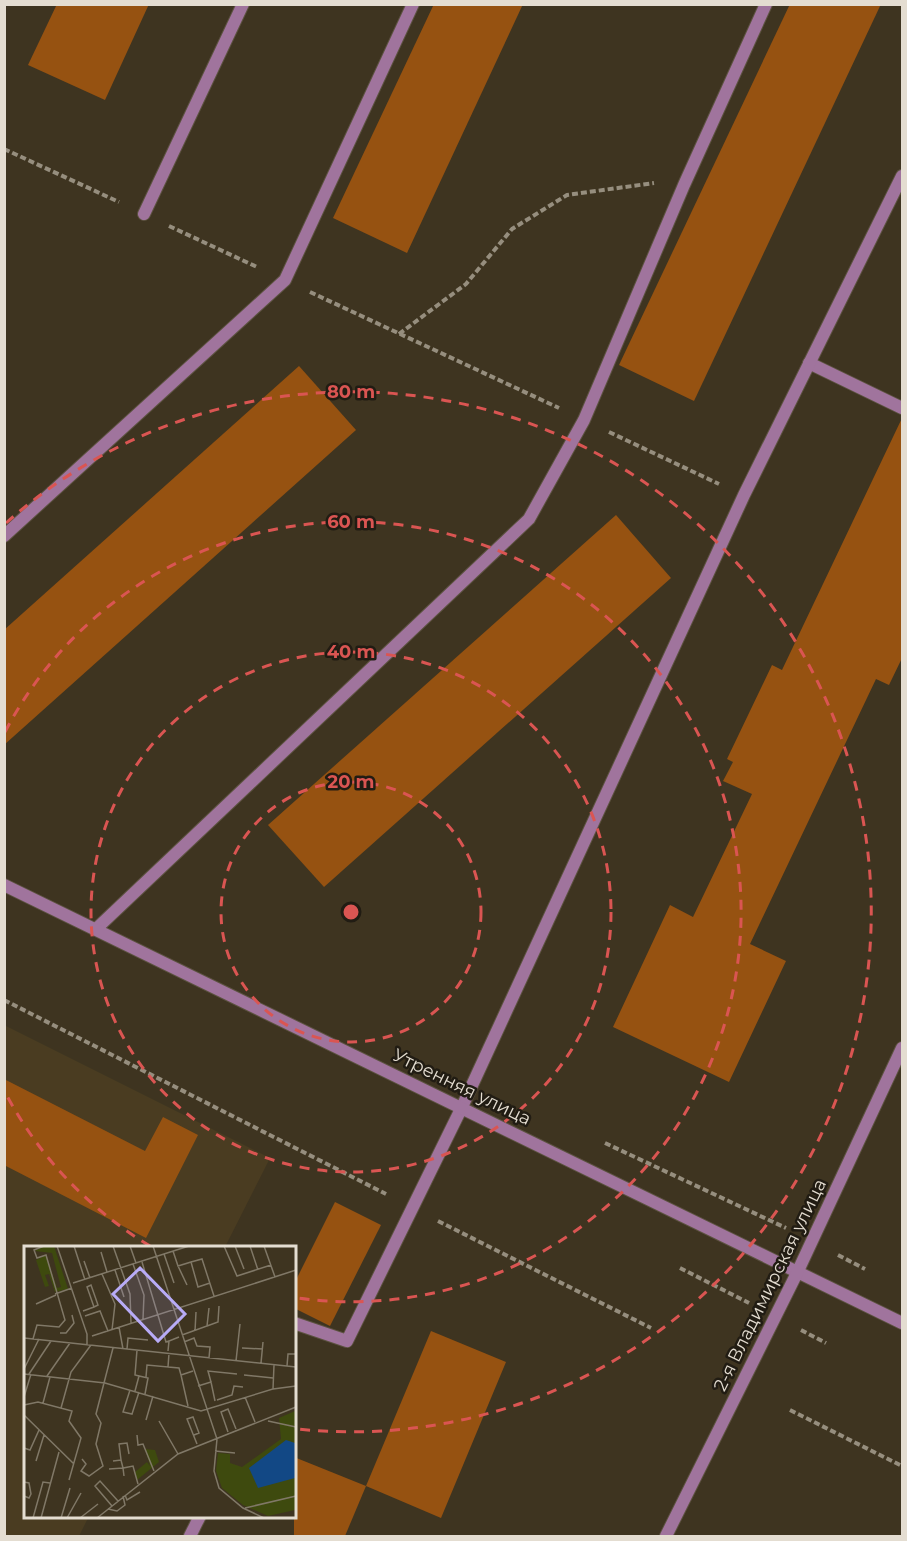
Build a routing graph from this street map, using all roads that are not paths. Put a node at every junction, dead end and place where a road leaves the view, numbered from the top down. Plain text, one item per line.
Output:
1 (243, 4) edge
2 (413, 4) edge
3 (766, 4) edge
4 (903, 176) edge
5 (144, 214) road end
6 (809, 363) junction
7 (903, 408) edge
8 (4, 536) edge
9 (4, 885) edge
10 (96, 929) junction
11 (903, 1048) edge
12 (462, 1107) junction
13 (797, 1274) junction
14 (903, 1323) edge
15 (296, 1324) edge
16 (199, 1517) edge
17 (190, 1536) edge
18 (666, 1536) edge

1 - 5 street
2 - 8 street
3 - 10 street
4 - 6 street
6 - 7 street
6 - 12 street
9 - 10 street, Утренняя улица
10 - 12 street, Утренняя улица
11 - 13 street, 2-я Владимирская улица
12 - 13 street, Утренняя улица
12 - 15 street
13 - 14 street, Утренняя улица
13 - 18 street, 2-я Владимирская улица
16 - 17 street

